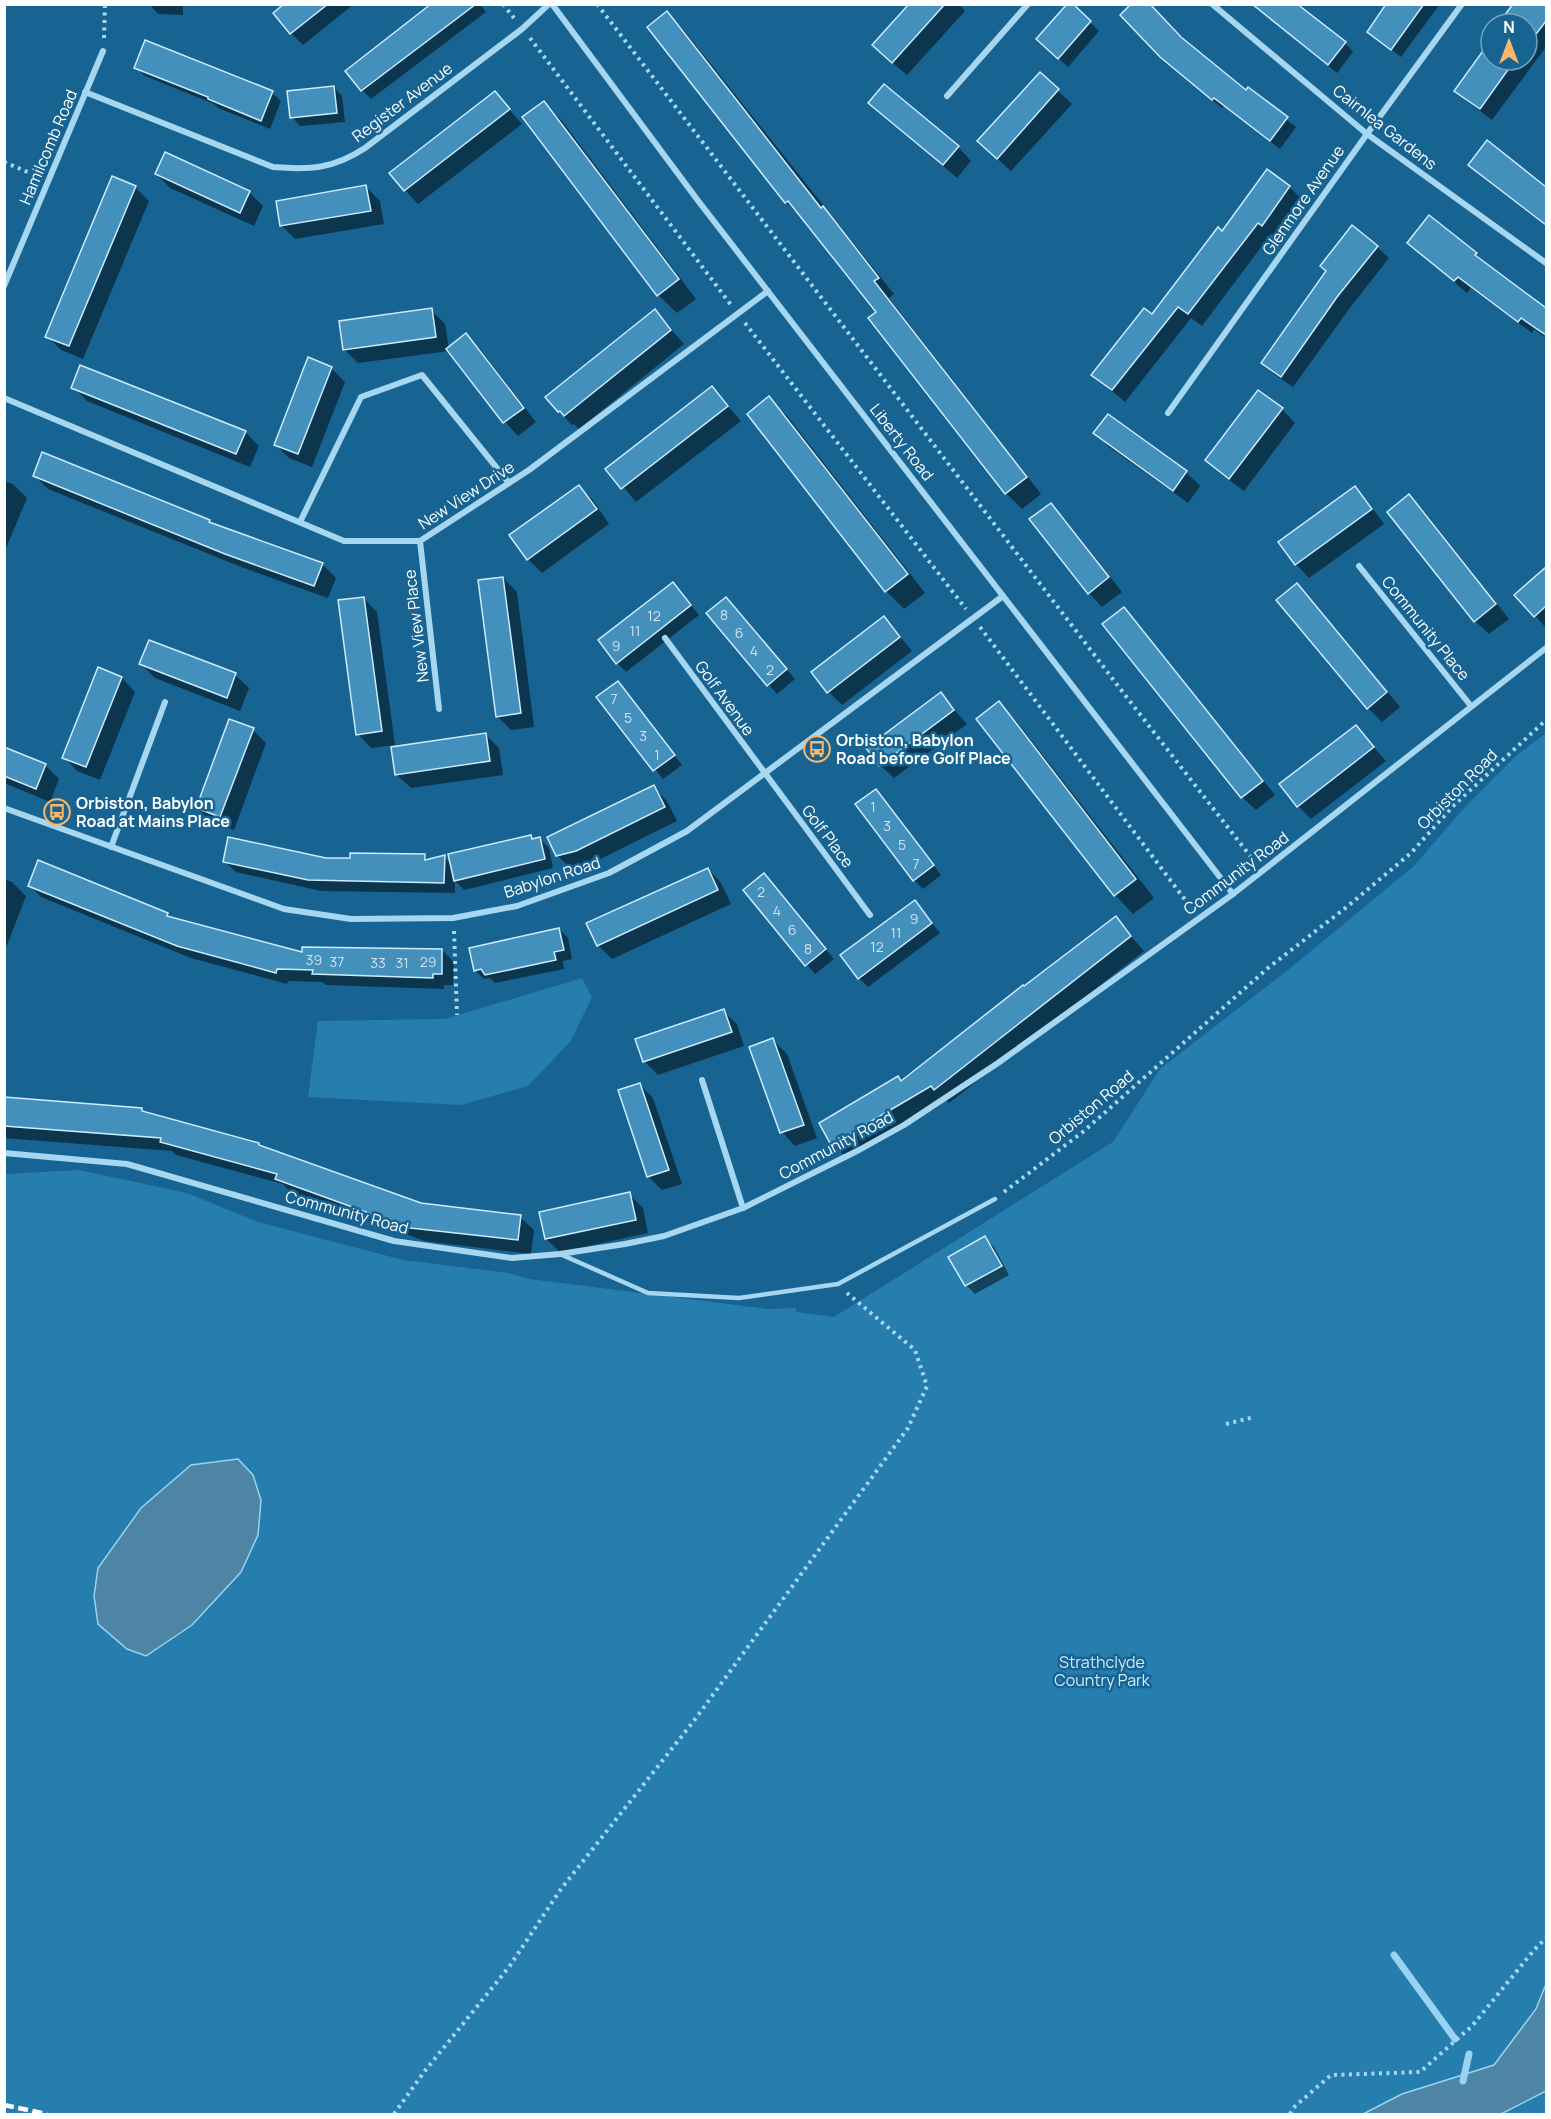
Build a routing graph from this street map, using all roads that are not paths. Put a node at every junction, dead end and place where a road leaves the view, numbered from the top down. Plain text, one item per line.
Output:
1 (551, 4) edge
2 (1028, 4) edge
3 (1212, 4) edge
4 (1462, 4) edge
5 (103, 51) road end
6 (85, 92) junction
7 (947, 96) dead end
8 (1367, 134) junction
9 (1546, 263) edge
10 (4, 286) edge
11 (768, 291) junction
12 (4, 398) edge
13 (1168, 413) dead end
14 (509, 483) junction
15 (300, 522) junction
16 (420, 541) junction
17 (1359, 566) dead end
18 (1003, 596) junction
19 (665, 638) dead end
20 (1546, 648) edge
21 (165, 702) dead end
22 (1471, 706) junction
23 (439, 709) dead end
24 (764, 774) junction
25 (4, 808) edge
26 (111, 847) junction
27 (1233, 894) junction
28 (870, 915) dead end
29 (702, 1080) dead end
30 (4, 1153) edge
31 (995, 1199) road end
32 (743, 1208) junction
33 (561, 1254) junction

1 - 6 street, Register Avenue
1 - 11 street, Liberty Road
2 - 7 street
3 - 8 street, Cairnlea Gardens
4 - 8 street, Glenmore Avenue
5 - 6 street, Hamilcomb Road
6 - 10 street, Hamilcomb Road
8 - 9 street, Cairnlea Gardens
8 - 13 street, Glenmore Avenue
11 - 14 street, New View Drive
11 - 18 street, Liberty Road
12 - 15 street, New View Drive
14 - 15 street
14 - 16 street, New View Drive
15 - 16 street, New View Drive
16 - 23 street, New View Place
17 - 22 street, Community Place
18 - 24 street, Babylon Road
18 - 27 street, Liberty Road
19 - 24 street, Golf Avenue
20 - 22 street, Community Road
21 - 26 street
22 - 27 street, Community Road
24 - 26 street, Babylon Road
24 - 28 street, Golf Place
25 - 26 street, Babylon Road
27 - 32 street, Community Road
29 - 32 street
30 - 33 street, Community Road
31 - 33 lane
32 - 33 street, Community Road

